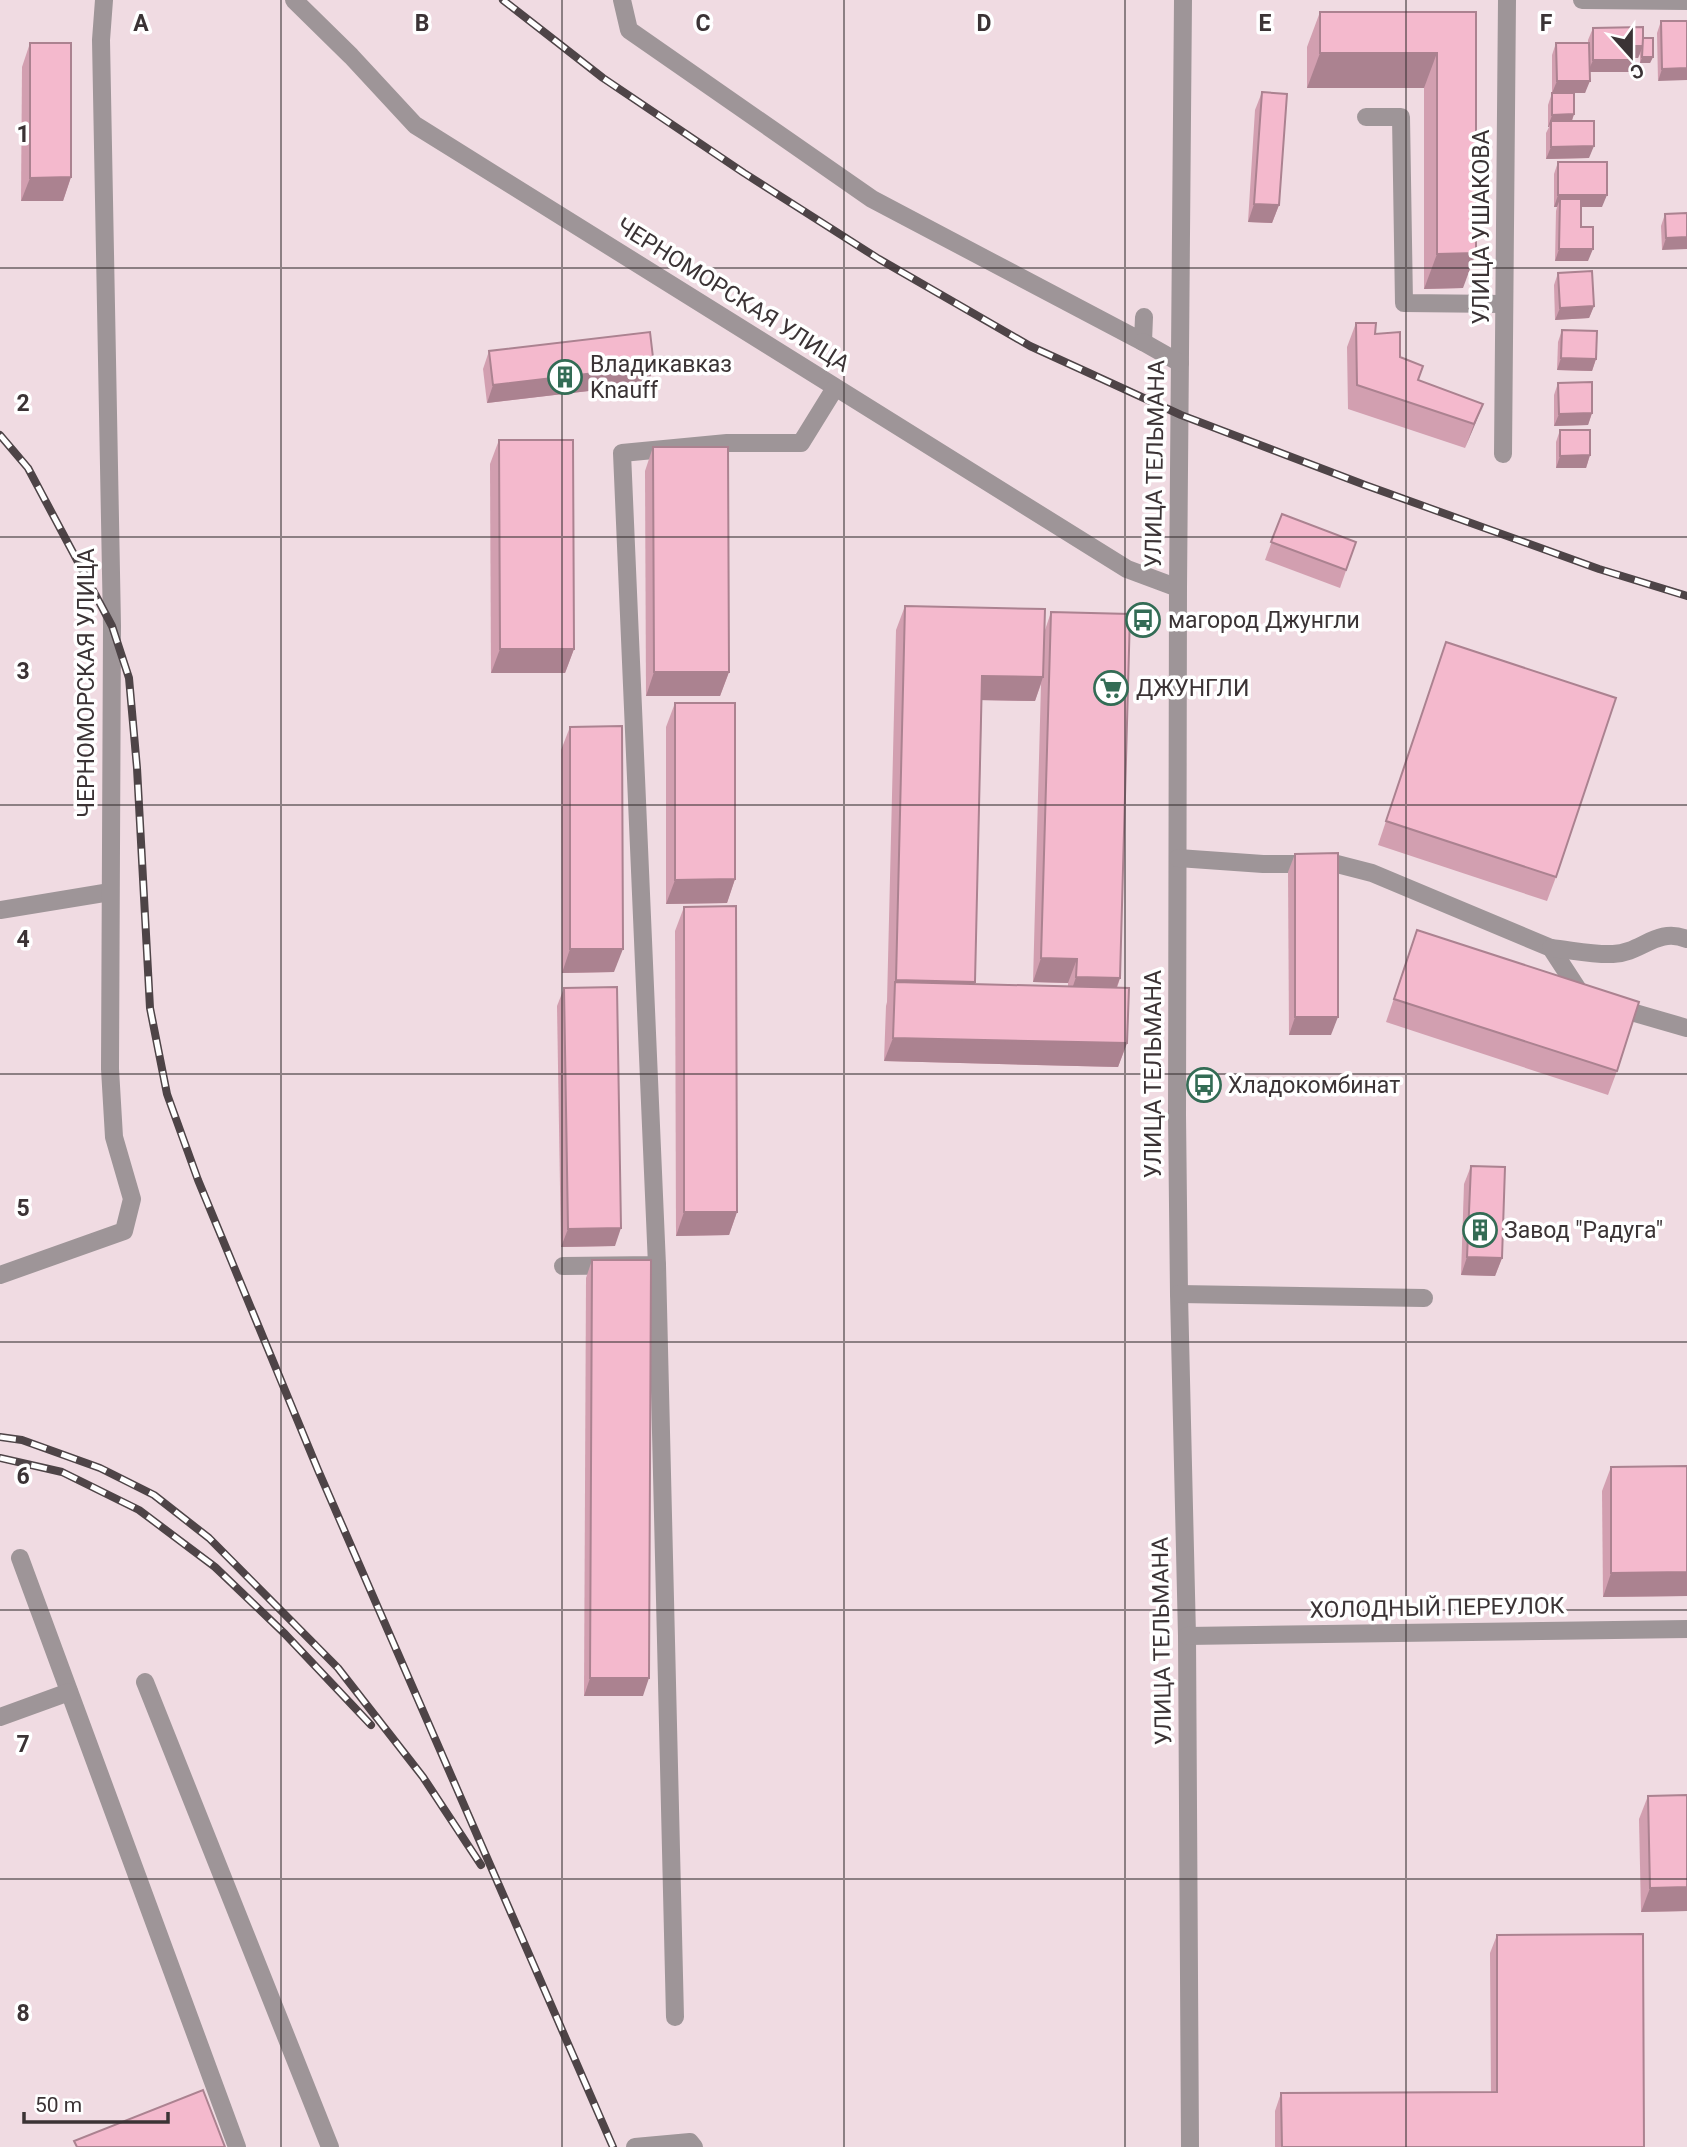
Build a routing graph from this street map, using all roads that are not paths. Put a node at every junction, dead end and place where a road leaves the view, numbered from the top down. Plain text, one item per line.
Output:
1 (104, 0) edge
2 (294, 0) edge
3 (622, 0) edge
4 (1183, 0) edge
5 (1507, 0) edge
6 (1582, 0) edge
7 (1687, 1) edge
8 (1366, 117) dead end
9 (1504, 304) junction
10 (1144, 317) dead end
11 (1143, 342) junction
12 (1181, 363) junction
13 (835, 388) junction
14 (1503, 454) dead end
15 (1178, 588) junction
16 (1178, 858) junction
17 (110, 892) junction
18 (0, 911) edge
19 (1687, 940) edge
20 (1551, 948) junction
21 (1687, 1028) edge
22 (657, 1265) junction
23 (563, 1266) dead end
24 (0, 1275) edge
25 (1179, 1294) junction
26 (1424, 1298) dead end
27 (20, 1559) dead end
28 (1687, 1629) edge
29 (1188, 1636) junction
30 (145, 1682) dead end
31 (69, 1692) junction
32 (0, 1717) edge
33 (675, 2017) dead end
34 (237, 2147) edge
35 (330, 2147) edge
36 (635, 2147) edge
37 (694, 2147) edge
38 (1190, 2147) edge

1 - 17 street, ЧЕРНОМОРСКАЯ УЛИЦА
2 - 13 street, ЧЕРНОМОРСКАЯ УЛИЦА
3 - 11 street
4 - 12 street, УЛИЦА ТЕЛЬМАНА
5 - 9 street, УЛИЦА УШАКОВА
6 - 7 street
8 - 9 street
9 - 14 street, УЛИЦА УШАКОВА
10 - 11 street
11 - 12 street
12 - 15 street, УЛИЦА ТЕЛЬМАНА
13 - 15 street, ЧЕРНОМОРСКАЯ УЛИЦА
13 - 22 street
15 - 16 street, УЛИЦА ТЕЛЬМАНА
16 - 20 street
16 - 25 street, УЛИЦА ТЕЛЬМАНА
17 - 18 street
17 - 24 street, ЧЕРНОМОРСКАЯ УЛИЦА
19 - 20 street
20 - 21 street
22 - 23 street
22 - 33 street
25 - 26 street
25 - 29 street, УЛИЦА ТЕЛЬМАНА
27 - 31 street
28 - 29 street, ХОЛОДНЫЙ ПЕРЕУЛОК
29 - 38 street, УЛИЦА ТЕЛЬМАНА
30 - 35 street
31 - 32 street
31 - 34 street
36 - 37 street

